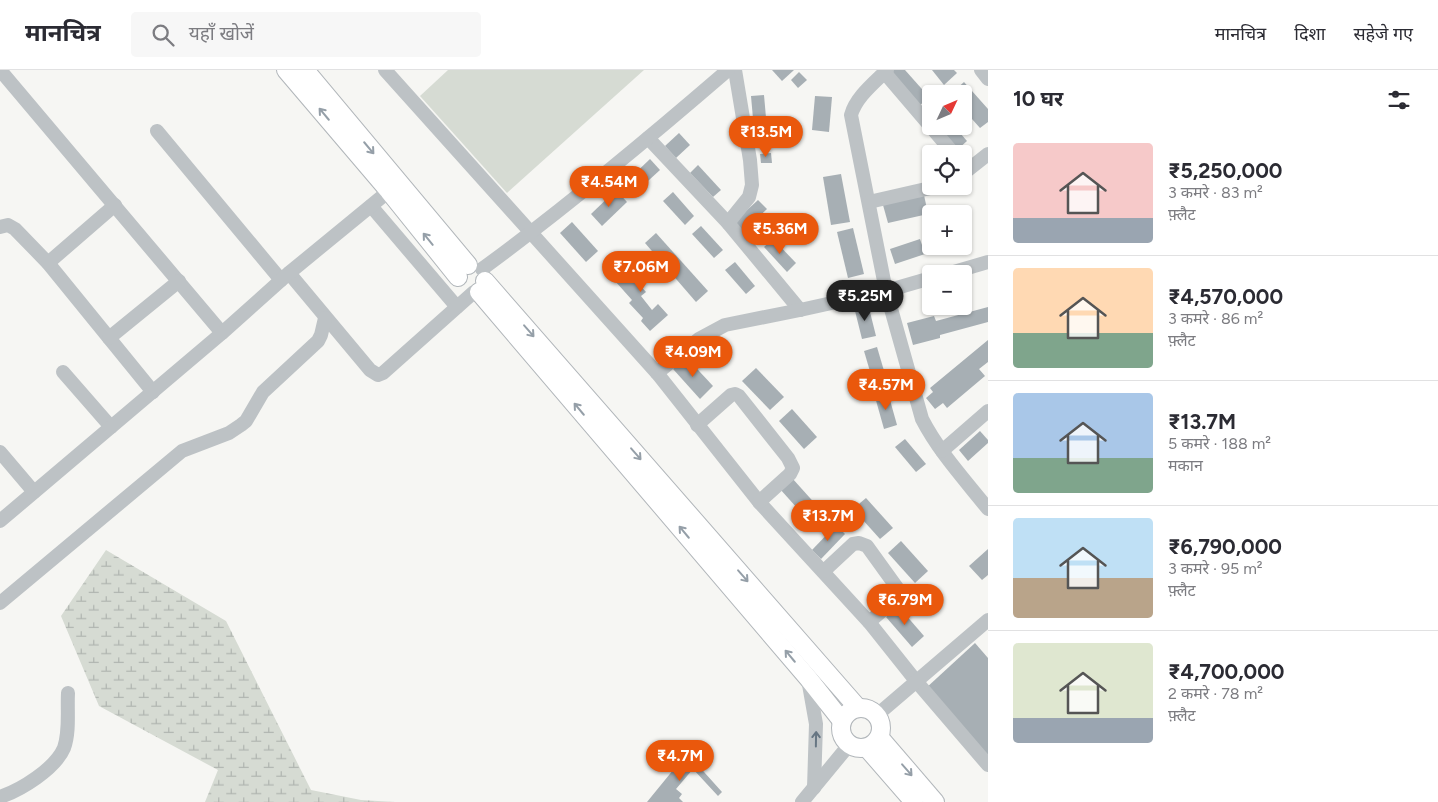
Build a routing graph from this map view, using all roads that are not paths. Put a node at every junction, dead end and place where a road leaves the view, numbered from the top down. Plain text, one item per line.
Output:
1 (0, 70) edge
2 (286, 70) edge
3 (305, 70) edge
4 (385, 70) edge
5 (728, 70) edge
6 (735, 70) edge
7 (885, 71) edge
8 (157, 131) dead end
9 (648, 138) junction
10 (947, 145) edge
11 (988, 154) edge
12 (972, 165) edge
13 (922, 190) edge
14 (389, 191) junction
15 (869, 202) junction
16 (115, 205) junction
17 (371, 206) junction
18 (728, 223) junction
19 (0, 227) edge
20 (532, 233) junction
21 (988, 262) edge
22 (48, 263) junction
23 (972, 267) edge
24 (285, 277) junction
25 (474, 279) junction
26 (179, 281) junction
27 (922, 281) edge
28 (886, 291) junction
29 (457, 307) junction
30 (800, 310) junction
31 (325, 318) junction
32 (222, 333) junction
33 (110, 338) junction
34 (63, 372) dead end
35 (657, 373) junction
36 (153, 392) junction
37 (988, 411) edge
38 (697, 425) junction
39 (111, 427) junction
40 (942, 451) junction
41 (0, 452) edge
42 (34, 492) junction
43 (759, 502) junction
44 (988, 509) edge
45 (0, 521) edge
46 (824, 571) junction
47 (0, 603) edge
48 (988, 620) edge
49 (869, 622) junction
50 (808, 678) junction
51 (916, 681) junction
52 (68, 693) dead end
53 (858, 708) junction
54 (877, 714) junction
55 (842, 721) junction
56 (874, 743) junction
57 (849, 745) junction
58 (988, 765) edge
59 (814, 788) junction
60 (0, 797) edge
61 (802, 802) edge
62 (914, 802) edge
63 (935, 802) edge

1 - 16 street
14 -> 2 main road
3 -> 25 main road
4 - 20 street
5 - 9 street
6 - 18 street
7 - 10 street
7 - 15 street
8 - 24 street
9 - 18 street
9 - 20 street
11 - 12 street
13 - 15 street
14 - 17 street
25 -> 14 main road
15 - 28 street
16 - 22 street
16 - 26 street
17 - 24 street
17 - 29 street
18 - 30 street
19 - 22 street
20 - 25 street
20 - 35 street
21 - 23 street
22 - 33 street
24 - 31 street
24 - 32 street
25 - 29 street
50 -> 25 main road
25 -> 53 main road
26 - 32 street
26 - 33 street
27 - 28 street
28 - 30 street
28 - 40 street
29 - 31 street
30 - 35 street
31 - 47 street
32 - 36 street
33 - 36 street
34 - 39 street
35 - 38 street
36 - 39 street
37 - 40 street
38 - 43 street
38 - 43 street
39 - 42 street
40 - 44 street
41 - 42 street
42 - 45 street
43 - 46 street
46 - 49 street
46 - 49 street
48 - 51 street
49 - 51 street
50 - 55 main road
59 -> 50 street
51 - 54 street
51 - 58 street
52 - 60 street
53 - 54 main road
53 - 55 main road
54 - 56 main road
55 - 57 main road
56 - 57 main road
56 - 62 main road
56 -> 63 main road
57 - 59 street
59 - 61 street

